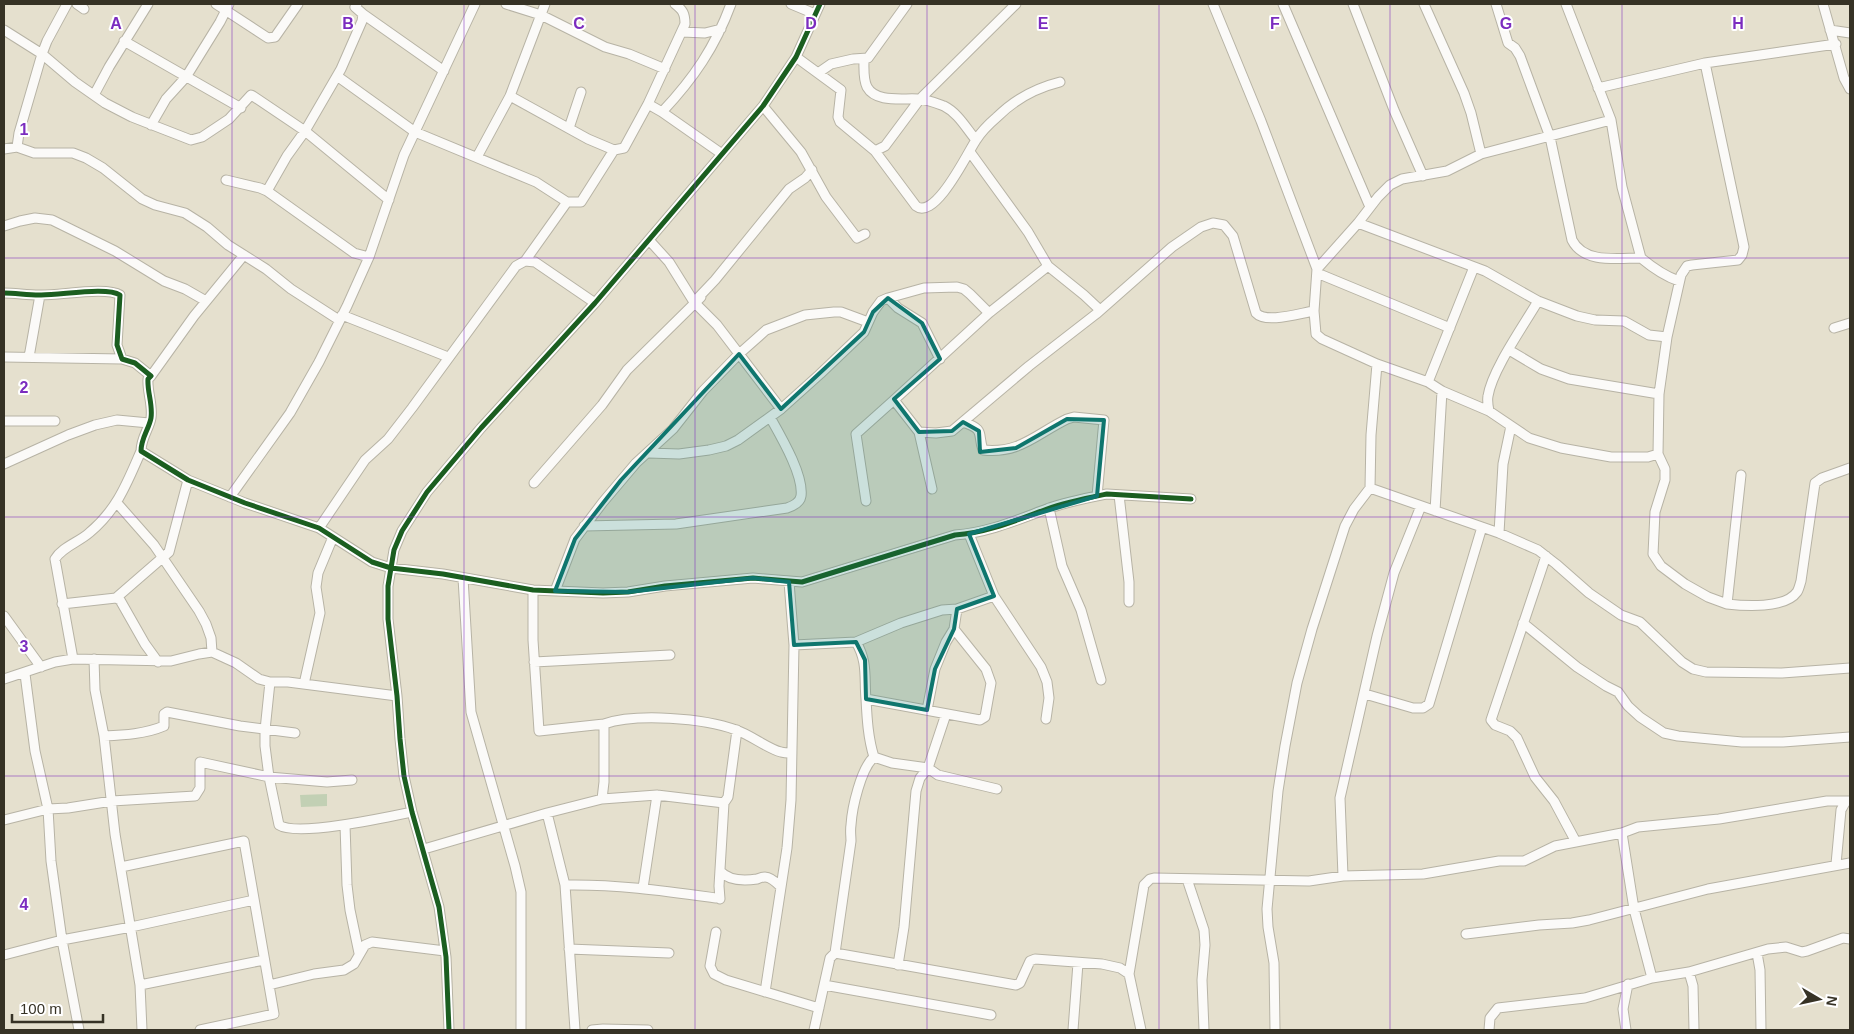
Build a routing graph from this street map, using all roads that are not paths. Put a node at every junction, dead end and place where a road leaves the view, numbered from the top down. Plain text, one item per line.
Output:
1 (67, 4) edge
2 (148, 4) edge
3 (216, 4) edge
4 (298, 4) edge
5 (475, 4) edge
6 (506, 4) edge
7 (545, 4) edge
8 (675, 4) edge
9 (732, 4) edge
10 (791, 4) edge
11 (820, 4) edge
12 (907, 4) edge
13 (1016, 4) edge
14 (1213, 4) edge
15 (1284, 4) edge
16 (1353, 4) edge
17 (1424, 4) edge
18 (1496, 4) edge
19 (1566, 4) edge
20 (1823, 4) edge
21 (355, 5) edge
22 (228, 6) edge
23 (363, 14) junction
24 (815, 14) junction
25 (541, 15) junction
26 (721, 29) junction
27 (4, 30) edge
28 (1830, 30) junction
29 (682, 32) junction
30 (1850, 33) edge
31 (124, 41) junction
32 (1836, 44) junction
33 (42, 54) junction
34 (796, 57) junction
35 (864, 60) junction
36 (1705, 63) junction
37 (665, 69) junction
38 (444, 71) junction
39 (818, 73) junction
40 (337, 76) junction
41 (186, 77) junction
42 (1060, 82) dead end
43 (1598, 88) junction
44 (1850, 89) edge
45 (581, 92) dead end
46 (94, 95) junction
47 (510, 96) junction
48 (920, 99) junction
49 (648, 104) junction
50 (763, 106) junction
51 (241, 108) junction
52 (662, 112) junction
53 (1611, 120) junction
54 (151, 125) junction
55 (569, 128) junction
56 (306, 131) junction
57 (415, 132) junction
58 (1550, 137) junction
59 (976, 140) junction
60 (17, 147) junction
61 (4, 149) edge
62 (614, 150) junction
63 (875, 151) junction
64 (970, 152) junction
65 (722, 154) junction
66 (1481, 154) junction
67 (477, 157) junction
68 (812, 170) junction
69 (1423, 176) junction
70 (226, 180) dead end
71 (267, 191) junction
72 (389, 200) junction
73 (567, 202) junction
74 (1370, 207) junction
75 (1358, 224) junction
76 (4, 226) edge
77 (865, 234) dead end
78 (649, 240) junction
79 (244, 255) junction
80 (369, 257) junction
81 (1641, 258) junction
82 (524, 261) junction
83 (1048, 266) junction
84 (1474, 267) junction
85 (1317, 271) junction
86 (1680, 281) junction
87 (4, 293) edge
88 (40, 295) junction
89 (888, 298) junction
90 (206, 301) junction
91 (697, 301) junction
92 (1538, 301) junction
93 (595, 303) junction
94 (1100, 310) junction
95 (1314, 311) junction
96 (989, 313) junction
97 (341, 318) junction
98 (868, 322) junction
99 (1850, 323) edge
100 (1450, 328) junction
101 (1834, 328) dead end
102 (1667, 336) junction
103 (1509, 350) junction
104 (739, 354) junction
105 (29, 356) junction
106 (4, 357) edge
107 (448, 357) junction
108 (940, 358) junction
109 (122, 359) junction
110 (1377, 364) junction
111 (151, 376) junction
112 (1428, 382) junction
113 (1442, 391) junction
114 (1659, 394) junction
115 (894, 400) junction
116 (781, 409) junction
117 (1489, 411) junction
118 (770, 417) junction
119 (4, 421) edge
120 (55, 421) dead end
121 (964, 422) junction
122 (149, 424) junction
123 (1510, 426) junction
124 (919, 432) junction
125 (141, 451) junction
126 (648, 453) junction
127 (1658, 454) junction
128 (4, 464) edge
129 (1850, 468) edge
130 (1741, 475) dead end
131 (188, 480) junction
132 (534, 483) dead end
133 (1370, 488) junction
134 (932, 489) dead end
135 (1119, 495) junction
136 (1097, 496) junction
137 (230, 497) junction
138 (1190, 499) dead end
139 (866, 501) dead end
140 (117, 503) junction
141 (1421, 506) junction
142 (1049, 508) junction
143 (1435, 511) junction
144 (584, 526) junction
145 (1482, 527) junction
146 (319, 528) junction
147 (1499, 533) junction
148 (970, 534) junction
149 (332, 537) junction
150 (1546, 556) junction
151 (162, 557) junction
152 (391, 568) junction
153 (463, 578) junction
154 (789, 582) junction
155 (533, 590) junction
156 (555, 591) junction
157 (994, 596) junction
158 (116, 598) junction
159 (1129, 602) dead end
160 (62, 604) junction
161 (1727, 604) junction
162 (957, 609) junction
163 (4, 616) edge
164 (1523, 623) junction
165 (954, 629) junction
166 (856, 642) junction
167 (794, 645) junction
168 (212, 652) junction
169 (670, 655) dead end
170 (73, 659) junction
171 (94, 659) junction
172 (158, 662) junction
173 (534, 662) junction
174 (41, 667) junction
175 (1850, 668) edge
176 (25, 674) junction
177 (4, 679) edge
178 (1101, 680) dead end
179 (270, 682) junction
180 (304, 684) junction
181 (1365, 694) junction
182 (397, 696) junction
183 (866, 699) junction
184 (927, 710) junction
185 (946, 714) junction
186 (1046, 719) dead end
187 (604, 724) junction
188 (264, 730) junction
189 (737, 730) junction
190 (295, 733) dead end
191 (104, 736) junction
192 (1850, 737) edge
193 (792, 753) junction
194 (874, 757) junction
195 (928, 768) junction
196 (269, 777) junction
197 (352, 780) dead end
198 (997, 789) dead end
199 (658, 795) junction
200 (602, 799) junction
201 (112, 801) junction
202 (1848, 801) edge
203 (724, 803) junction
204 (48, 809) junction
205 (412, 812) junction
206 (547, 813) junction
207 (4, 820) edge
208 (345, 825) junction
209 (503, 826) junction
210 (1622, 833) junction
211 (1576, 842) junction
212 (424, 849) junction
213 (1850, 863) edge
214 (1836, 864) junction
215 (121, 867) junction
216 (720, 870) junction
217 (1343, 876) junction
218 (1187, 879) junction
219 (1270, 880) junction
220 (565, 885) junction
221 (782, 887) junction
222 (643, 888) junction
223 (254, 900) junction
224 (1634, 909) junction
225 (131, 927) junction
226 (716, 932) dead end
227 (1466, 934) dead end
228 (1850, 939) edge
229 (62, 940) junction
230 (569, 949) junction
231 (445, 951) junction
232 (1757, 952) junction
233 (359, 953) junction
234 (668, 953) dead end
235 (835, 953) junction
236 (4, 955) edge
237 (264, 960) junction
238 (1078, 963) junction
239 (898, 964) junction
240 (1689, 972) junction
241 (1129, 974) junction
242 (1652, 978) junction
243 (1628, 984) junction
244 (269, 985) junction
245 (824, 985) junction
246 (140, 986) junction
247 (765, 992) junction
248 (819, 1008) junction
249 (991, 1015) dead end
250 (79, 1030) edge
251 (142, 1030) edge
252 (200, 1030) edge
253 (449, 1030) edge
254 (521, 1030) edge
255 (575, 1030) edge
256 (592, 1030) edge
257 (648, 1030) edge
258 (814, 1030) edge
259 (1073, 1030) edge
260 (1141, 1030) edge
261 (1204, 1030) edge
262 (1275, 1030) edge
263 (1489, 1030) edge
264 (1626, 1030) edge
265 (1694, 1030) edge
266 (1761, 1030) edge

1 - 33 street
2 - 31 street
3 - 22 street
4 - 22 street
5 - 38 street
6 - 25 street
7 - 25 street
8 - 29 street
9 - 26 street
10 - 24 street
11 - 24 street
12 - 35 street
13 - 48 street
14 - 85 street
15 - 74 street
16 - 69 street
17 - 66 street
18 - 58 street
19 - 43 street
20 - 28 street
21 - 23 street
22 - 41 street
23 - 38 street
23 - 40 street
24 - 34 street
25 - 37 street
25 - 47 street
26 - 29 street
26 - 52 street
27 - 33 street
28 - 30 street
28 - 32 street
29 - 37 street
31 - 41 street
31 - 46 street
32 - 36 street
32 - 44 street
33 - 46 street
33 - 60 street
34 - 39 street
34 - 50 street
35 - 39 street
35 - 48 street
36 - 43 street
36 - 86 street
37 - 49 street
38 - 57 street
39 - 63 street
40 - 56 street
40 - 57 street
41 - 51 street
41 - 54 street
42 - 59 street
43 - 53 street
45 - 55 street
46 - 54 street
47 - 55 street
47 - 67 street
48 - 59 street
48 - 63 street
49 - 52 street
49 - 62 street
50 - 65 street
50 - 68 street
51 - 54 street
51 - 56 street
52 - 65 street
53 - 58 street
53 - 81 street
55 - 62 street
56 - 71 street
56 - 72 street
57 - 67 street
57 - 72 street
58 - 66 street
58 - 81 street
59 - 64 street
60 - 61 street
60 - 79 street
62 - 73 street
63 - 64 street
64 - 83 street
65 - 78 street
66 - 69 street
67 - 73 street
68 - 77 street
68 - 91 street
69 - 74 street
70 - 71 street
71 - 80 street
72 - 80 street
73 - 82 street
74 - 75 street
75 - 84 street
75 - 85 street
76 - 90 street
78 - 91 street
78 - 93 street
79 - 90 street
79 - 97 street
80 - 97 street
81 - 86 street
82 - 93 street
82 - 107 street
83 - 94 street
83 - 96 street
84 - 92 street
84 - 100 street
85 - 95 street
85 - 100 street
86 - 102 street
87 - 88 street
88 - 105 street
88 - 109 street
89 - 96 street
89 - 98 street
89 - 108 street
90 - 111 street
91 - 104 street
91 - 132 street
92 - 102 street
92 - 103 street
93 - 152 street
94 - 95 street
94 - 121 street
95 - 110 street
96 - 108 street
97 - 107 street
97 - 137 street
98 - 104 street
98 - 116 street
99 - 101 street
100 - 112 street
102 - 114 street
103 - 114 street
103 - 117 street
104 - 116 street
104 - 126 street
105 - 106 street
105 - 109 street
107 - 146 street
108 - 115 street
109 - 111 street
110 - 112 street
110 - 133 street
111 - 122 street
112 - 113 street
113 - 117 street
113 - 143 street
114 - 127 street
115 - 124 street
115 - 139 street
116 - 118 street
117 - 123 street
118 - 126 street
118 - 144 street
119 - 120 street
121 - 124 street
121 - 136 street
122 - 125 street
122 - 128 street
123 - 127 street
123 - 147 street
124 - 134 street
125 - 131 street
125 - 140 street
126 - 144 street
127 - 161 street
129 - 161 street
130 - 161 street
131 - 137 street
131 - 151 street
133 - 141 street
133 - 219 street
135 - 136 street
135 - 138 street
135 - 159 street
136 - 142 street
137 - 146 street
140 - 151 street
140 - 160 street
141 - 143 street
141 - 181 street
142 - 148 street
142 - 178 street
143 - 145 street
144 - 156 street
145 - 147 street
145 - 181 street
146 - 149 street
147 - 150 street
148 - 154 street
148 - 157 street
149 - 152 street
149 - 180 street
150 - 164 street
150 - 175 street
151 - 158 street
151 - 168 street
152 - 153 street
152 - 182 street
153 - 155 street
153 - 209 street
154 - 156 street
154 - 167 street
155 - 156 street
155 - 173 street
157 - 162 street
157 - 186 street
158 - 160 street
158 - 172 street
160 - 170 street
162 - 165 street
162 - 166 street
163 - 174 street
164 - 192 street
164 - 211 street
165 - 184 street
165 - 185 street
166 - 167 street
166 - 183 street
167 - 193 street
168 - 172 street
168 - 179 street
169 - 173 street
170 - 171 street
170 - 174 street
171 - 172 street
171 - 191 street
173 - 187 street
174 - 176 street
176 - 177 street
176 - 204 street
179 - 180 street
179 - 188 street
180 - 182 street
181 - 217 street
182 - 205 street
183 - 184 street
183 - 194 street
184 - 185 street
185 - 195 street
187 - 189 street
187 - 200 street
188 - 190 street
188 - 191 street
188 - 196 street
189 - 193 street
189 - 203 street
191 - 201 street
193 - 221 street
194 - 195 street
194 - 235 street
195 - 198 street
195 - 239 street
196 - 197 street
196 - 201 street
196 - 208 street
199 - 200 street
199 - 203 street
199 - 222 street
200 - 206 street
201 - 204 street
201 - 215 street
202 - 210 street
202 - 214 street
203 - 216 street
204 - 207 street
204 - 229 street
205 - 208 street
205 - 212 street
206 - 209 street
206 - 220 street
208 - 233 street
209 - 212 street
209 - 254 street
210 - 211 street
210 - 224 street
211 - 217 street
212 - 231 street
213 - 214 street
214 - 224 street
215 - 223 street
215 - 225 street
216 - 221 street
216 - 222 street
217 - 219 street
218 - 219 street
218 - 241 street
218 - 261 street
219 - 262 street
220 - 222 street
220 - 230 street
221 - 247 street
223 - 225 street
223 - 237 street
224 - 227 street
224 - 242 street
225 - 229 street
225 - 246 street
226 - 247 street
228 - 232 street
229 - 236 street
229 - 250 street
230 - 234 street
230 - 255 street
231 - 233 street
231 - 253 street
232 - 240 street
232 - 266 street
233 - 244 street
235 - 239 street
235 - 245 street
237 - 244 street
237 - 246 street
238 - 239 street
238 - 241 street
238 - 259 street
240 - 242 street
240 - 265 street
241 - 260 street
242 - 243 street
243 - 263 street
243 - 264 street
244 - 252 street
245 - 248 street
245 - 249 street
246 - 251 street
247 - 248 street
248 - 258 street
256 - 257 street

